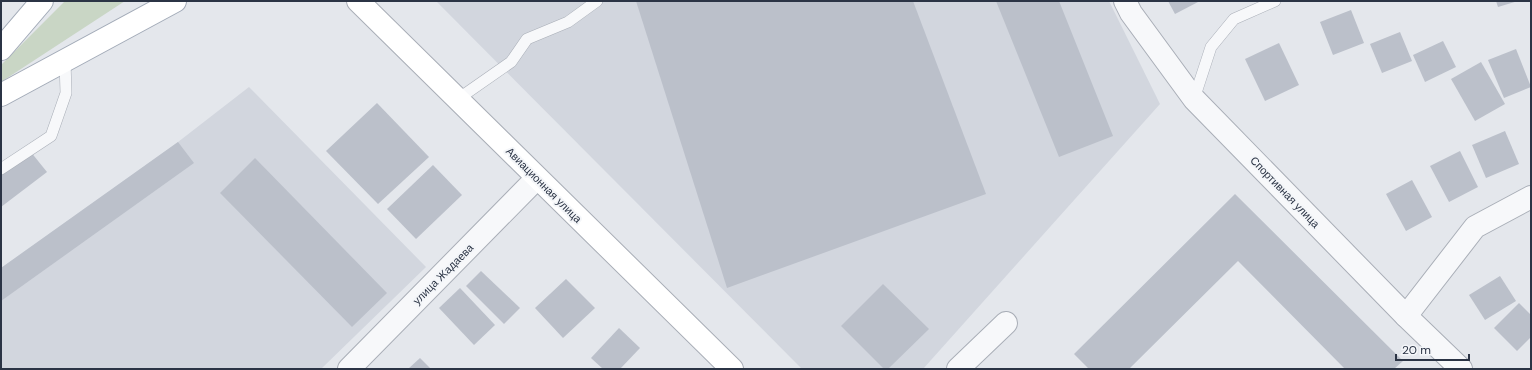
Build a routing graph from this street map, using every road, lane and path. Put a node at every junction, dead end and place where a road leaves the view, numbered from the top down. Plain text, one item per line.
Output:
1 (42, 1) edge
2 (176, 1) edge
3 (358, 1) edge
4 (596, 1) edge
5 (1126, 1) edge
6 (1275, 1) edge
7 (1, 49) edge
8 (65, 61) junction
9 (1, 96) edge
10 (458, 99) junction
11 (1194, 99) junction
12 (1, 169) edge
13 (537, 178) junction
14 (1531, 196) edge
15 (1406, 316) junction
16 (1006, 323) dead end
17 (349, 369) edge
18 (732, 369) edge
19 (958, 369) edge
20 (1461, 369) edge

1 - 7 main road
2 - 8 main road
3 - 10 main road, Авиационная улица
4 - 10 lane
5 - 11 street, Спортивная улица
6 - 11 lane
8 - 9 main road
8 - 12 lane
10 - 13 main road, Авиационная улица
11 - 15 street, Спортивная улица
13 - 17 street, улица Жадаева
13 - 18 main road, Авиационная улица
14 - 15 street
15 - 20 street, Спортивная улица
16 - 19 street

